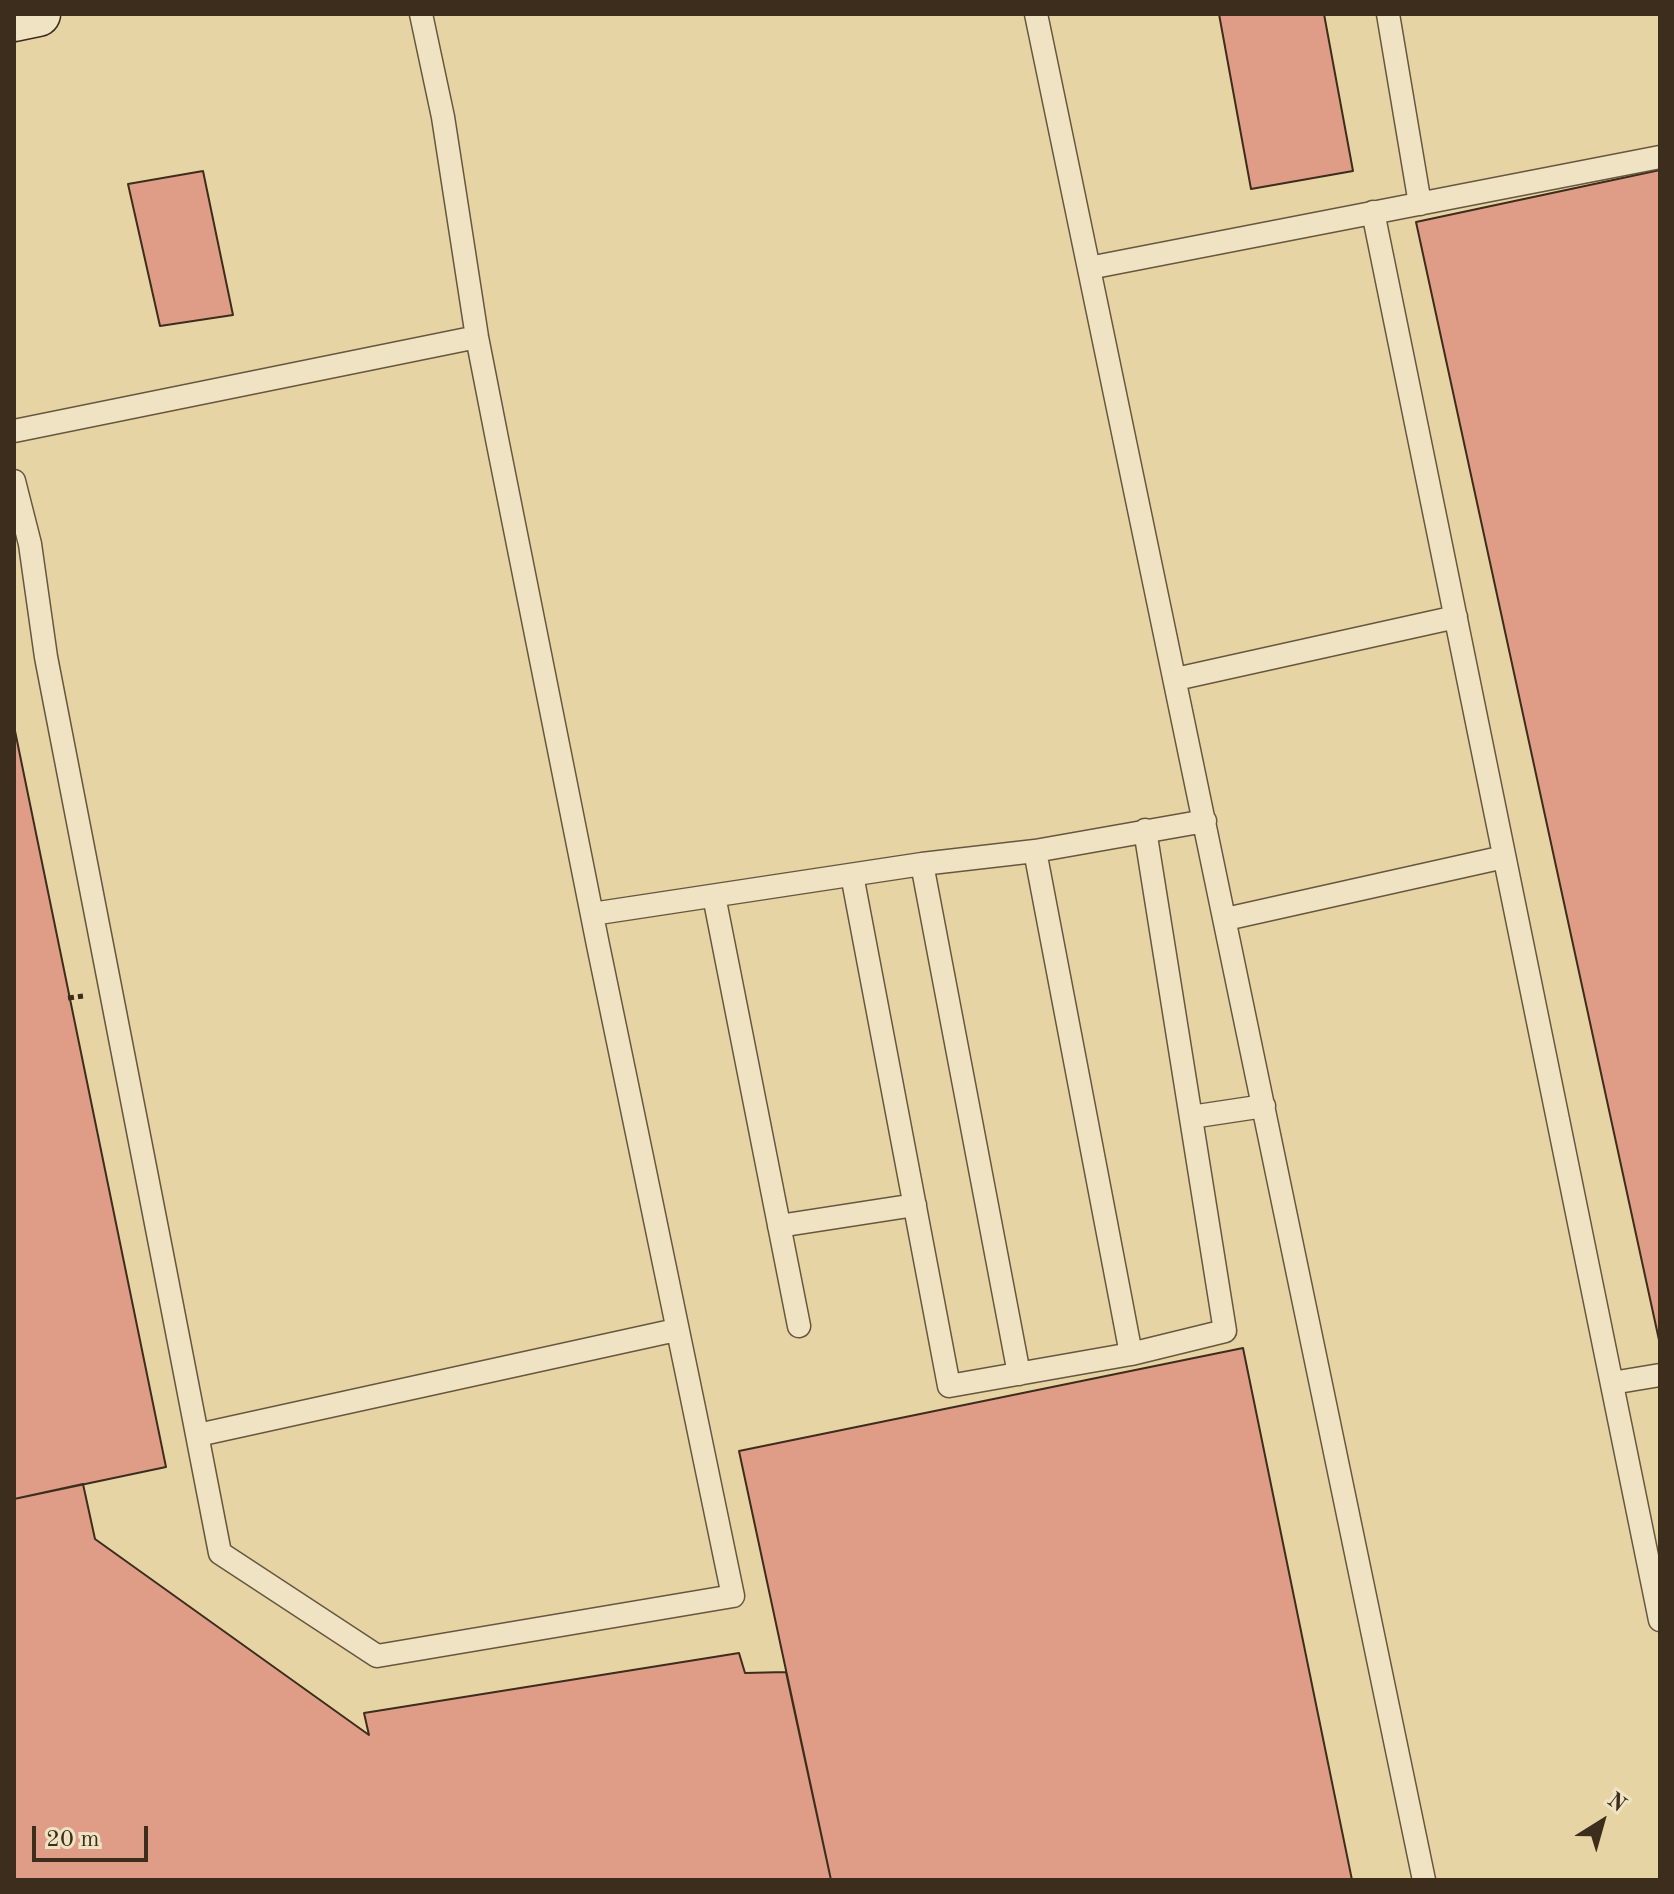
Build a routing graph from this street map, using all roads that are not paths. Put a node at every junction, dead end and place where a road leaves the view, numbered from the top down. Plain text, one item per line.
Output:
1 (38, 14) edge
2 (421, 14) edge
3 (1036, 14) edge
4 (1388, 14) edge
5 (14, 19) edge
6 (1660, 157) edge
7 (1420, 204) junction
8 (1373, 212) junction
9 (1089, 268) junction
10 (477, 337) junction
11 (14, 431) edge
12 (14, 481) edge
13 (25, 598) edge
14 (1456, 617) junction
15 (1176, 679) junction
16 (1205, 821) junction
17 (1145, 830) junction
18 (1035, 851) junction
19 (1504, 857) junction
20 (922, 864) junction
21 (852, 875) junction
22 (714, 896) junction
23 (592, 914) junction
24 (1226, 919) junction
25 (1264, 1106) junction
26 (1191, 1117) junction
27 (915, 1205) junction
28 (779, 1226) junction
29 (799, 1326) dead end
30 (676, 1330) junction
31 (1131, 1354) junction
32 (1019, 1374) junction
33 (1660, 1375) edge
34 (1612, 1383) junction
35 (198, 1435) junction
36 (1660, 1620) edge
37 (1424, 1880) edge

1 - 5 main road
2 - 10 lane
3 - 9 lane
4 - 7 lane
6 - 7 lane
7 - 8 lane
8 - 9 lane
8 - 14 lane
9 - 15 lane
10 - 11 lane
10 - 23 lane
12 - 13 lane
13 - 35 lane
14 - 15 lane
14 - 19 lane
15 - 16 lane
16 - 17 lane
16 - 24 lane
17 - 18 lane
17 - 26 lane
18 - 20 lane
18 - 31 lane
19 - 24 lane
19 - 34 lane
20 - 21 lane
20 - 32 lane
21 - 22 lane
21 - 27 lane
22 - 23 lane
22 - 28 lane
23 - 30 lane
24 - 25 lane
25 - 26 lane
25 - 37 lane
26 - 31 lane
27 - 28 lane
27 - 32 lane
28 - 29 lane
30 - 35 lane
30 - 35 lane
31 - 32 lane
33 - 34 lane
34 - 36 lane

